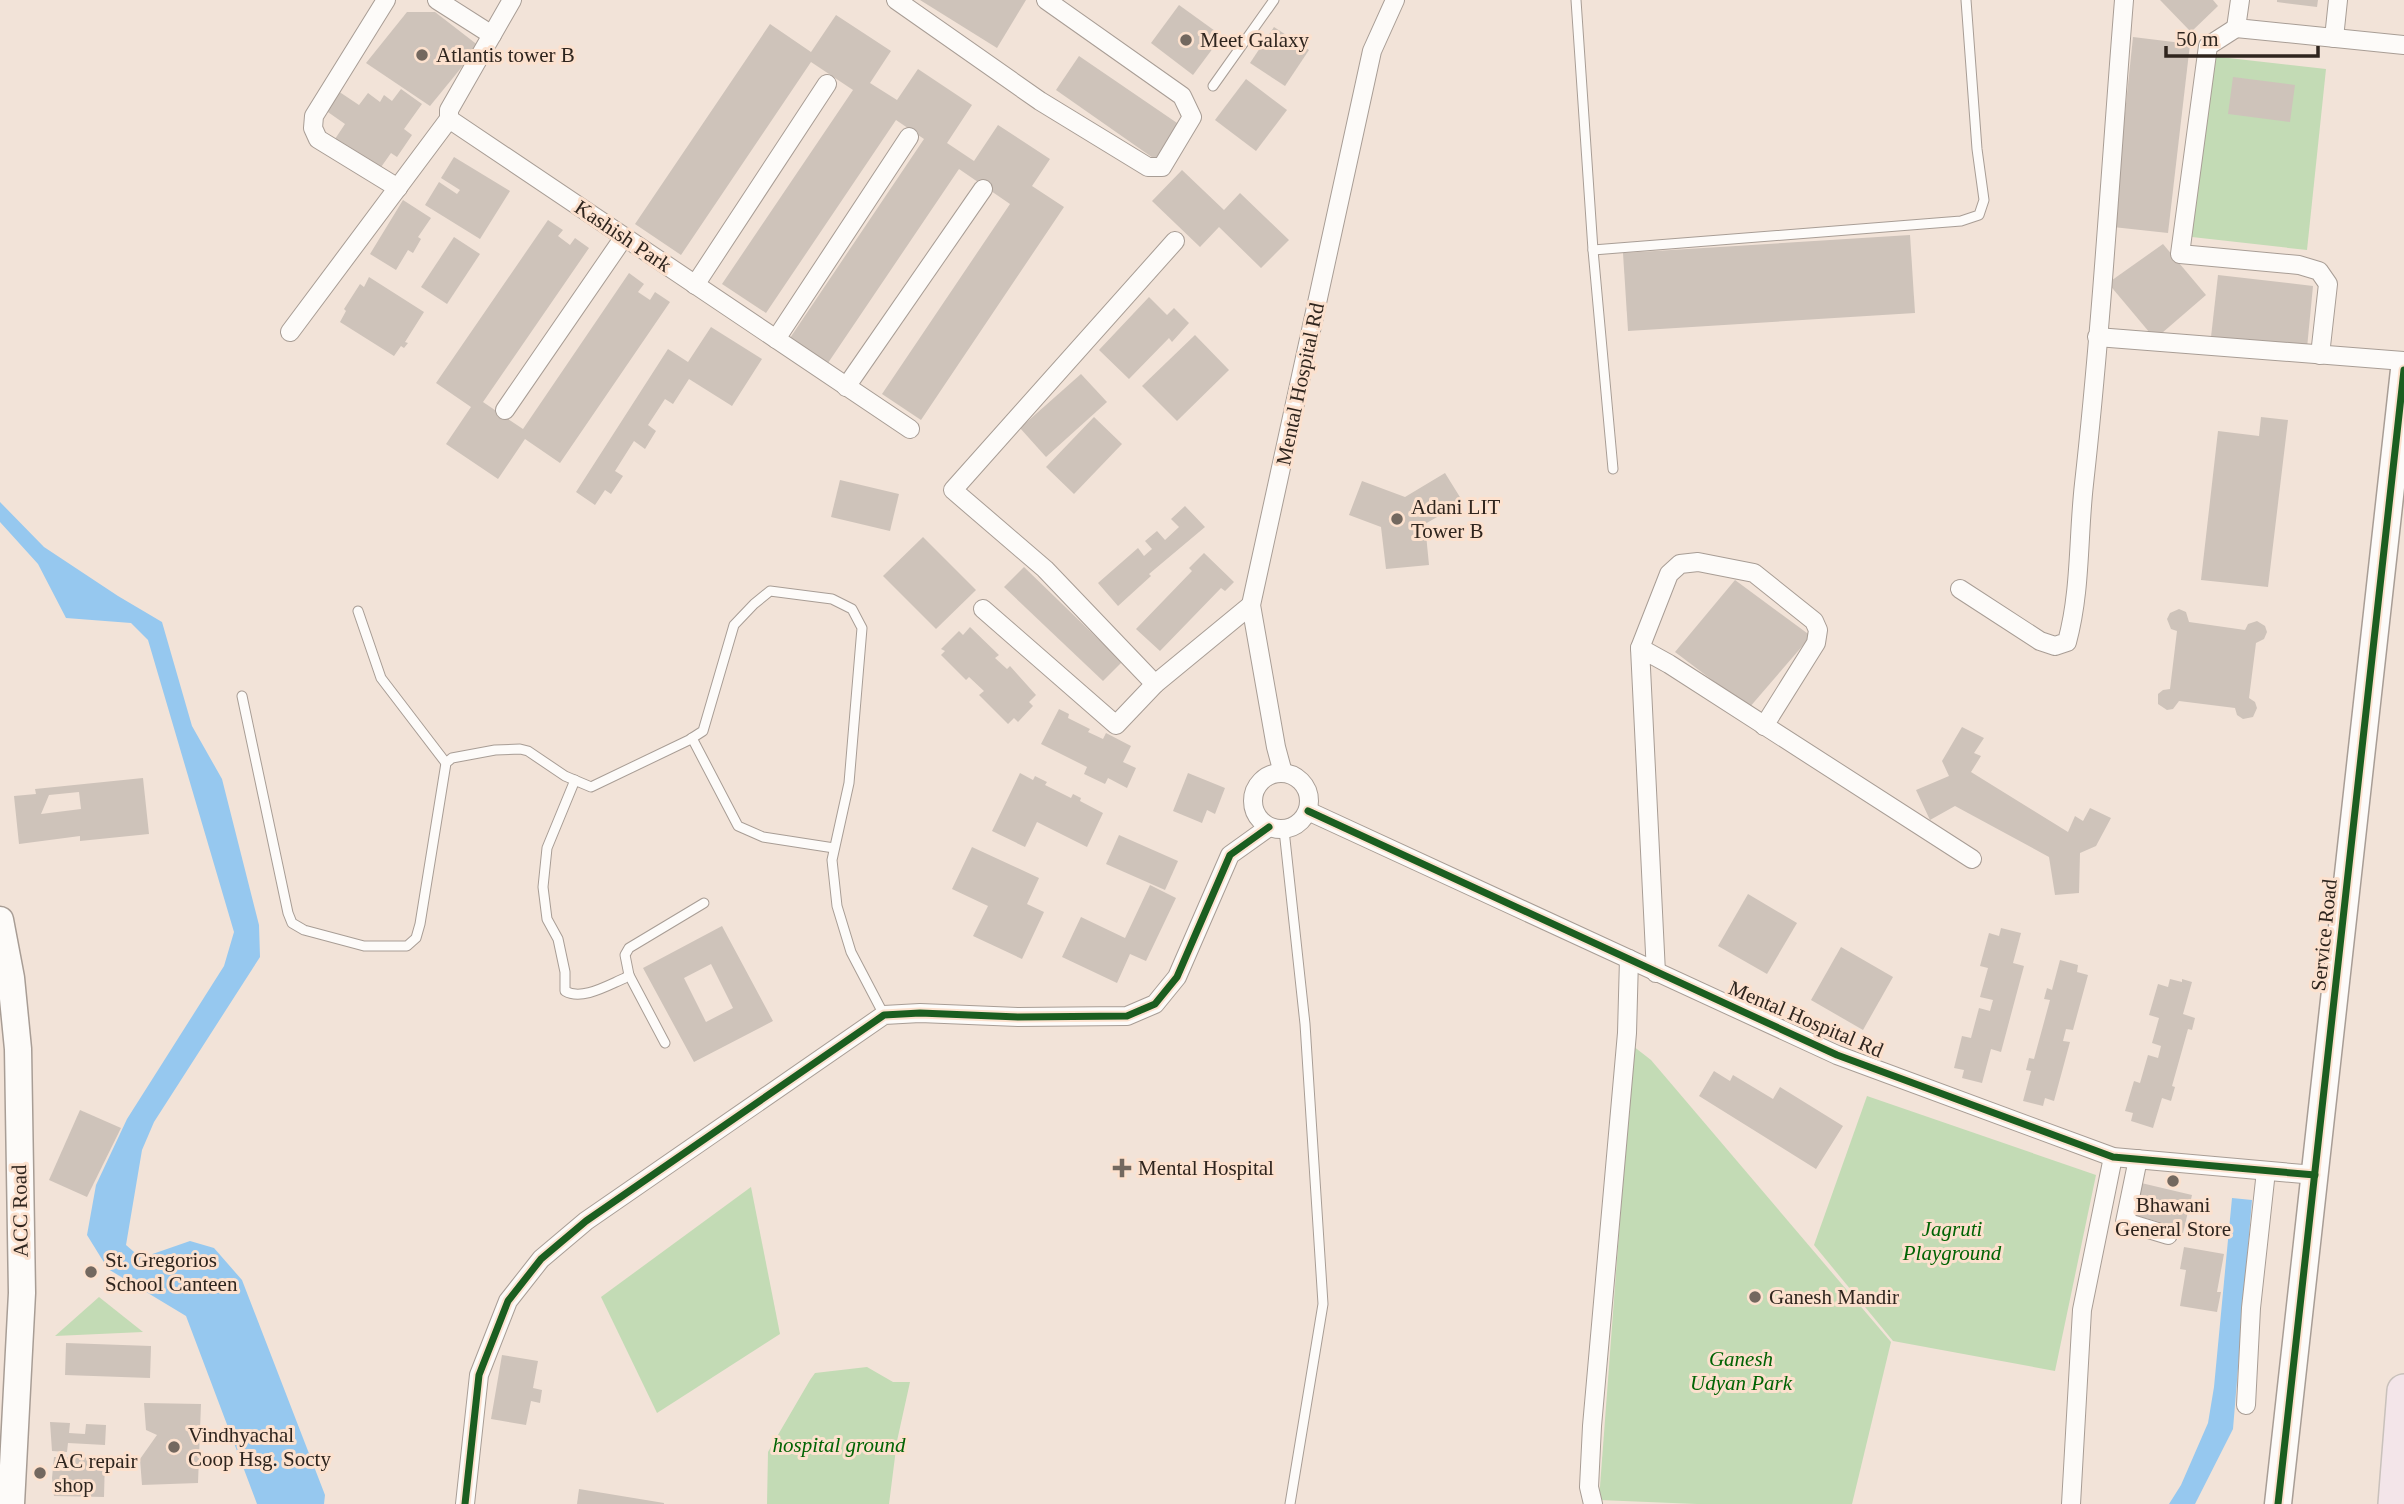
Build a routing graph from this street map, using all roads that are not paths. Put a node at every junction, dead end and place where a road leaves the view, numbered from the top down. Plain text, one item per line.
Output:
1 (386, 0) edge
2 (437, 0) edge
3 (512, 0) edge
4 (898, 0) edge
5 (1045, 0) edge
6 (1274, 0) edge
7 (1395, 0) edge
8 (1576, 0) edge
9 (1966, 0) edge
10 (2124, 0) edge
11 (2240, 0) edge
12 (2338, 0) edge
13 (2236, 28) junction
14 (492, 35) junction
15 (2334, 38) junction
16 (2404, 45) edge
17 (827, 84) dead end
18 (1213, 86) dead end
19 (449, 119) junction
20 (909, 137) dead end
21 (398, 188) junction
22 (983, 189) dead end
23 (624, 237) junction
24 (1175, 241) dead end
25 (1593, 250) junction
26 (695, 285) junction
27 (290, 332) dead end
28 (2097, 337) junction
29 (776, 339) junction
30 (2320, 355) junction
31 (2404, 361) edge
32 (2404, 370) edge
33 (846, 387) junction
34 (505, 410) dead end
35 (909, 429) dead end
36 (1613, 469) dead end
37 (1960, 589) dead end
38 (1251, 606) junction
39 (983, 609) dead end
40 (358, 611) dead end
41 (1640, 648) junction
42 (1155, 684) junction
43 (242, 696) dead end
44 (1765, 726) junction
45 (692, 738) junction
46 (446, 763) junction
47 (1283, 773) junction
48 (575, 780) junction
49 (1308, 811) junction
50 (1277, 828) junction
51 (834, 848) junction
52 (1972, 859) dead end
53 (704, 904) dead end
54 (0, 920) edge
55 (1629, 959) junction
56 (1656, 973) junction
57 (629, 975) junction
58 (884, 1014) junction
59 (665, 1043) dead end
60 (2113, 1157) junction
61 (2138, 1159) junction
62 (2266, 1171) junction
63 (2315, 1175) junction
64 (2168, 1235) dead end
65 (2404, 1391) edge
66 (2246, 1405) dead end
67 (10, 1504) edge
68 (465, 1504) edge
69 (1290, 1504) edge
70 (1593, 1504) edge
71 (2071, 1504) edge
72 (2278, 1504) edge
73 (2395, 1504) edge

1 - 21 street
2 - 14 street
3 - 14 street
4 - 5 street
6 - 18 lane
7 - 38 street, Mental Hospital Rd
8 - 25 lane
9 - 25 lane
10 - 28 street
11 - 13 street
12 - 15 street
13 - 15 street
13 - 30 street
14 - 19 street
15 - 16 street
17 - 26 street
19 - 21 street
19 - 23 street, Kashish Park
20 - 29 street
21 - 27 street
22 - 33 street
23 - 26 street, Kashish Park
23 - 34 street
24 - 42 street
25 - 36 lane
26 - 29 street, Kashish Park
28 - 30 street
28 - 37 street
29 - 33 street, Kashish Park
30 - 31 street
32 - 63 street, Service Road
33 - 35 street, Kashish Park
38 - 42 street
38 - 47 street, Mental Hospital Rd
39 - 42 street
40 - 46 lane
41 - 44 street
41 - 44 street
41 - 56 street
43 - 46 lane
44 - 52 street
45 - 48 lane
45 - 51 lane
45 - 51 lane
46 - 48 lane
47 - 49 street
47 - 50 street
48 - 57 lane
49 - 50 street
49 - 55 street, Mental Hospital Rd
50 - 58 street
50 - 69 lane
51 - 58 lane
53 - 57 lane
54 - 67 street, ACC Road
55 - 56 street, Mental Hospital Rd
55 - 70 street
56 - 60 street, Mental Hospital Rd
57 - 59 lane
58 - 68 street
60 - 61 street, Mental Hospital Rd
60 - 71 street
61 - 62 street, Mental Hospital Rd
61 - 64 street
62 - 63 street, Mental Hospital Rd
62 - 66 street
63 - 72 street, Service Road
65 - 73 highway

